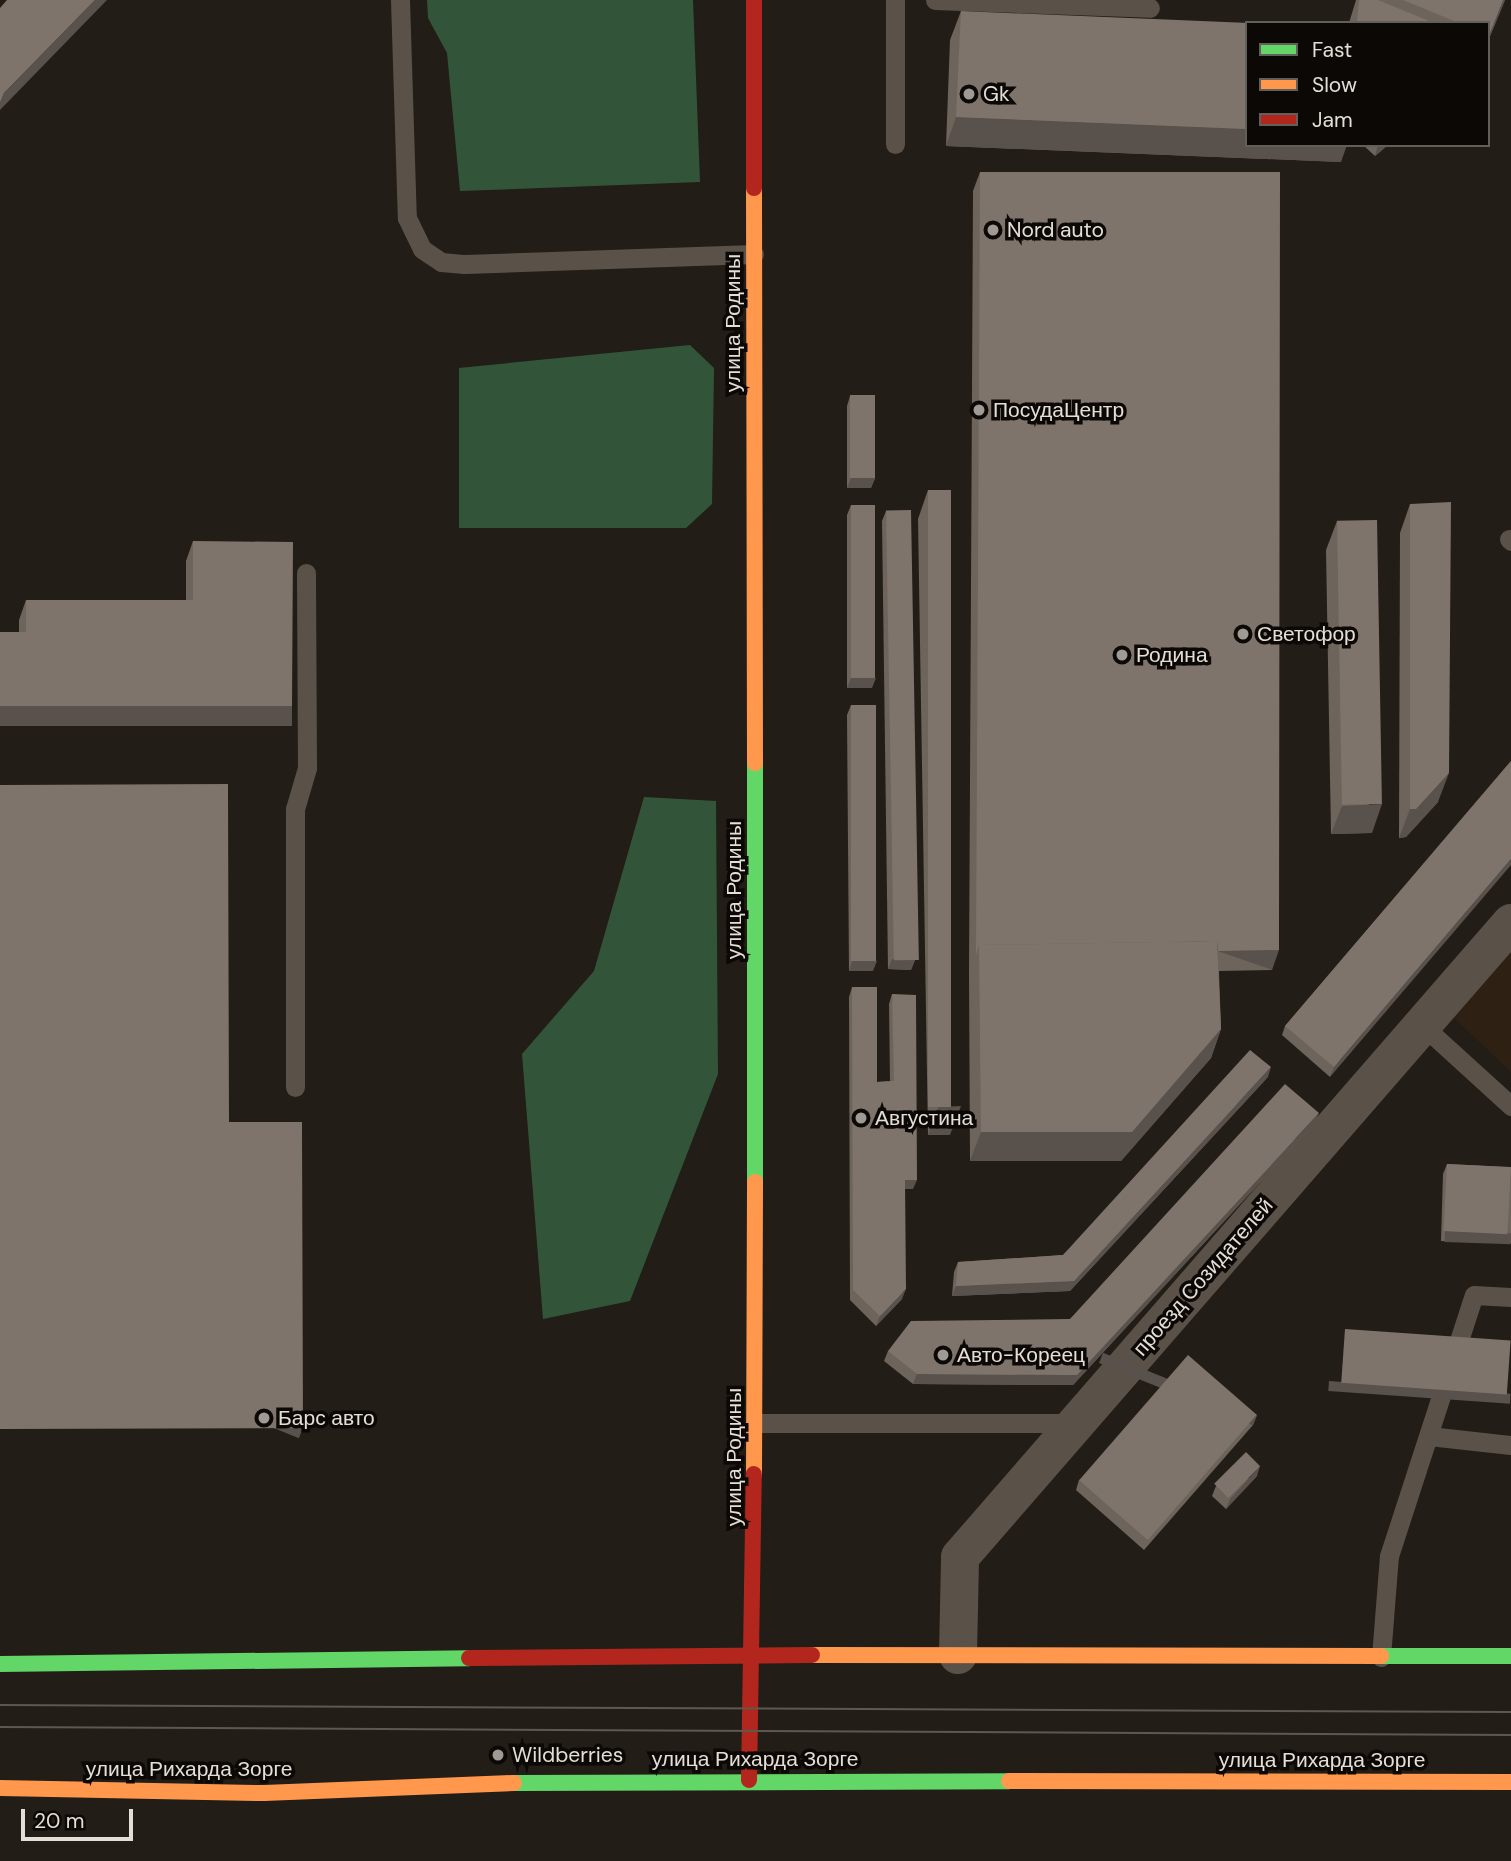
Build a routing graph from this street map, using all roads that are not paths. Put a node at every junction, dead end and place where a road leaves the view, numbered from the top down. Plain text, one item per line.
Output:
1 (400, 0) edge
2 (754, 0) edge
3 (895, 0) edge
4 (935, 0) edge
5 (1150, 8) dead end
6 (895, 144) dead end
7 (754, 254) junction
8 (306, 573) dead end
9 (1511, 923) edge
10 (1421, 1024) junction
11 (295, 1087) dead end
12 (1511, 1106) edge
13 (1511, 1297) edge
14 (755, 1423) junction
15 (1076, 1423) junction
16 (1429, 1436) junction
17 (1511, 1445) edge
18 (754, 1655) junction
19 (958, 1655) junction
20 (1511, 1656) edge
21 (1381, 1657) junction
22 (0, 1664) edge
23 (749, 1780) junction
24 (1511, 1782) edge
25 (0, 1788) edge

1 - 7 lane
2 - 7 main road, улица Родины
3 - 6 lane
4 - 5 lane
7 - 14 main road, улица Родины
8 - 11 lane
9 - 10 street, проезд Созидателей
10 - 12 lane
10 - 15 street, проезд Созидателей
13 - 16 lane
14 - 15 lane
14 - 18 main road, улица Родины
15 - 19 street, проезд Созидателей
16 - 17 lane
16 - 21 lane
18 - 19 main road
18 - 22 main road
18 - 23 main road, улица Родины
19 - 21 main road
20 - 21 main road
23 - 24 main road, улица Рихарда Зорге
23 - 25 main road, улица Рихарда Зорге

